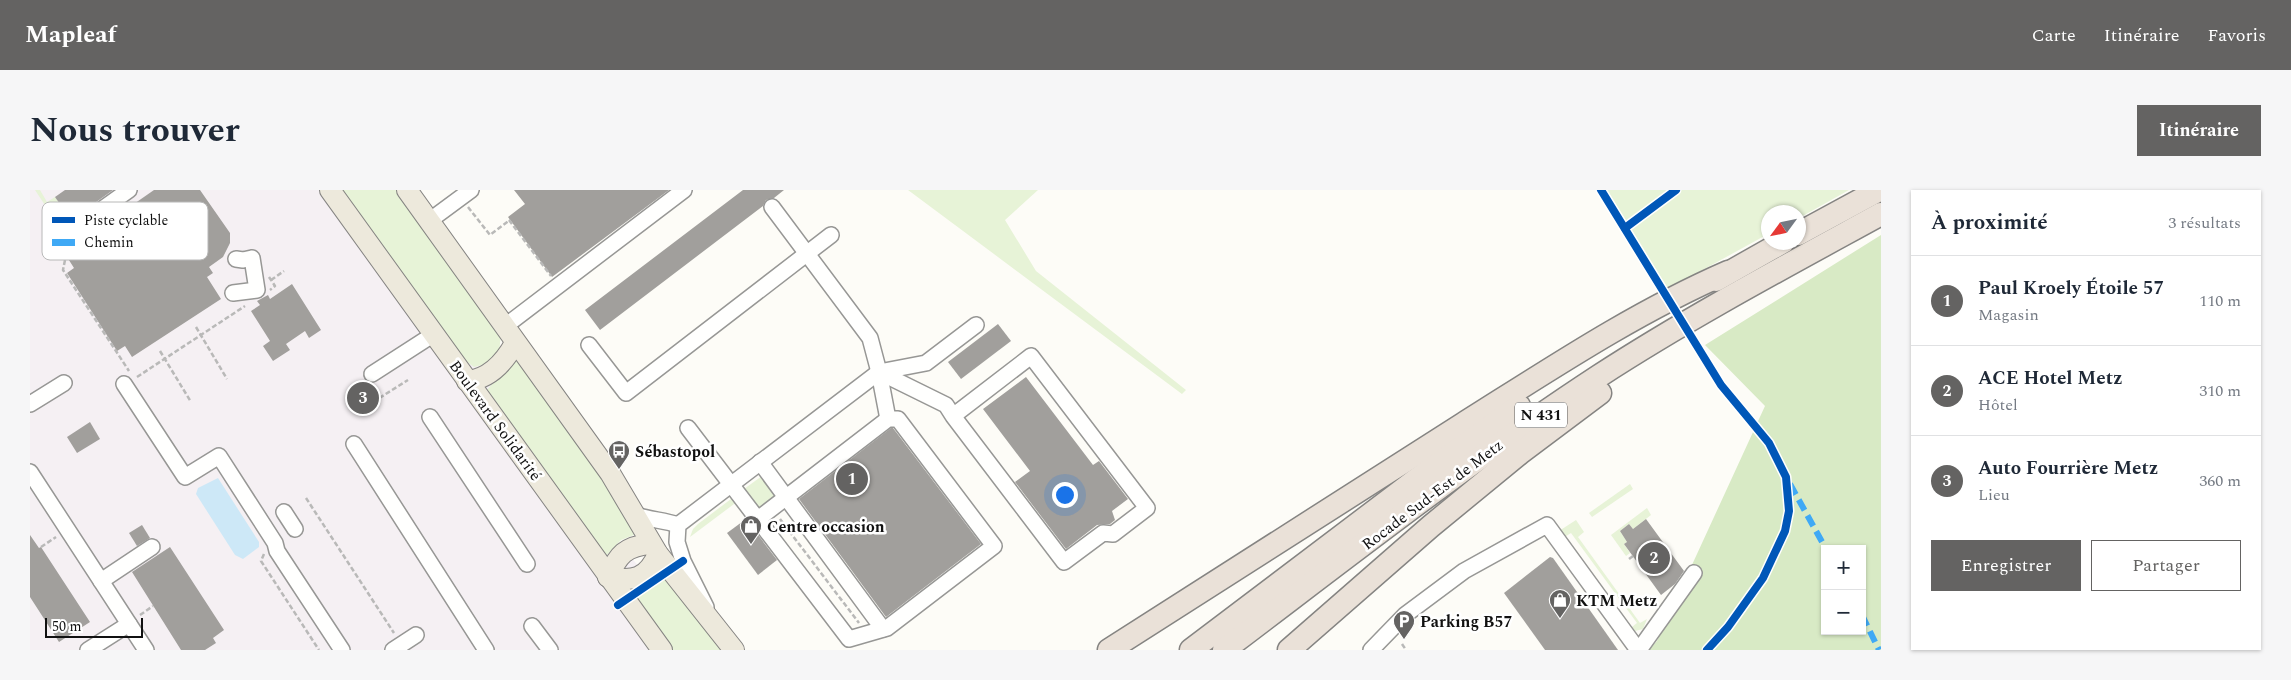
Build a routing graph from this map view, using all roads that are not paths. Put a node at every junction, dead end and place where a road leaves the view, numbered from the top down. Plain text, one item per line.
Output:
1 (129, 190) edge
2 (330, 190) edge
3 (407, 190) edge
4 (470, 190) edge
5 (684, 190) edge
6 (1879, 190) edge
7 (112, 202) edge
8 (772, 207) dead end
9 (1881, 214) edge
10 (430, 221) junction
11 (1806, 230) edge
12 (831, 235) dead end
13 (1768, 250) edge
14 (807, 254) junction
15 (236, 259) dead end
16 (1728, 272) junction
17 (233, 292) dead end
18 (1714, 308) junction
19 (976, 325) dead end
20 (434, 334) junction
21 (510, 335) junction
22 (589, 345) dead end
23 (879, 372) junction
24 (372, 374) dead end
25 (129, 378) road end
26 (467, 381) junction
27 (64, 383) dead end
28 (30, 404) edge
29 (953, 416) junction
30 (430, 417) dead end
31 (888, 419) junction
32 (688, 428) dead end
33 (354, 444) dead end
34 (760, 462) junction
35 (30, 472) edge
36 (731, 484) junction
37 (785, 497) junction
38 (284, 512) dead end
39 (636, 515) junction
40 (758, 519) junction
41 (678, 524) junction
42 (295, 529) dead end
43 (152, 547) dead end
44 (654, 549) junction
45 (526, 564) dead end
46 (1694, 573) dead end
47 (608, 577) junction
48 (101, 581) junction
49 (134, 620) junction
50 (532, 626) dead end
51 (715, 626) junction
52 (883, 629) junction
53 (416, 635) dead end
54 (395, 649) edge
55 (88, 650) edge
56 (146, 650) edge
57 (342, 650) edge
58 (486, 650) edge
59 (550, 650) edge
60 (662, 650) edge
61 (734, 650) edge
62 (1109, 650) edge
63 (1191, 650) edge
64 (1224, 650) edge
65 (1289, 650) edge
66 (1371, 650) edge
67 (1638, 650) edge

1 - 7 lane
2 - 20 main road, Boulevard Solidarité
3 - 10 main road
4 - 10 lane
5 - 21 lane
6 - 11 highway
8 - 14 lane
9 - 18 highway, Rocade Sud-Est de Metz / N 431
10 - 21 main road
12 - 14 lane
13 - 16 highway, Rocade Sud-Est de Metz / N 431
14 - 22 lane
14 - 23 lane
15 - 17 lane
16 - 62 highway
16 - 63 highway, Rocade Sud-Est de Metz / N 431
18 - 64 highway, Rocade Sud-Est de Metz / N 431
18 - 65 highway
19 - 23 lane
20 - 24 lane
20 - 26 main road, Boulevard Solidarité
21 - 26 main road
21 - 39 main road
23 - 29 lane
23 - 31 lane
23 - 34 lane
25 - 57 lane
26 - 47 main road, Boulevard Solidarité
27 - 28 lane
29 - 29 lane
30 - 45 lane
31 - 37 lane
31 - 52 lane
32 - 36 lane
33 - 58 lane
34 - 36 lane
34 - 37 lane
35 - 48 lane
36 - 40 lane
36 - 41 lane
37 - 40 lane
37 - 52 lane
38 - 42 lane
39 - 41 lane
39 - 44 main road
40 - 52 lane
41 - 51 lane
43 - 48 lane
44 - 47 main road
44 - 47 main road
44 - 51 main road
46 - 67 lane
47 - 60 main road, Boulevard Solidarité
48 - 49 lane
49 - 55 lane
49 - 56 lane
50 - 59 lane
51 - 61 main road
53 - 54 lane
66 - 67 lane

